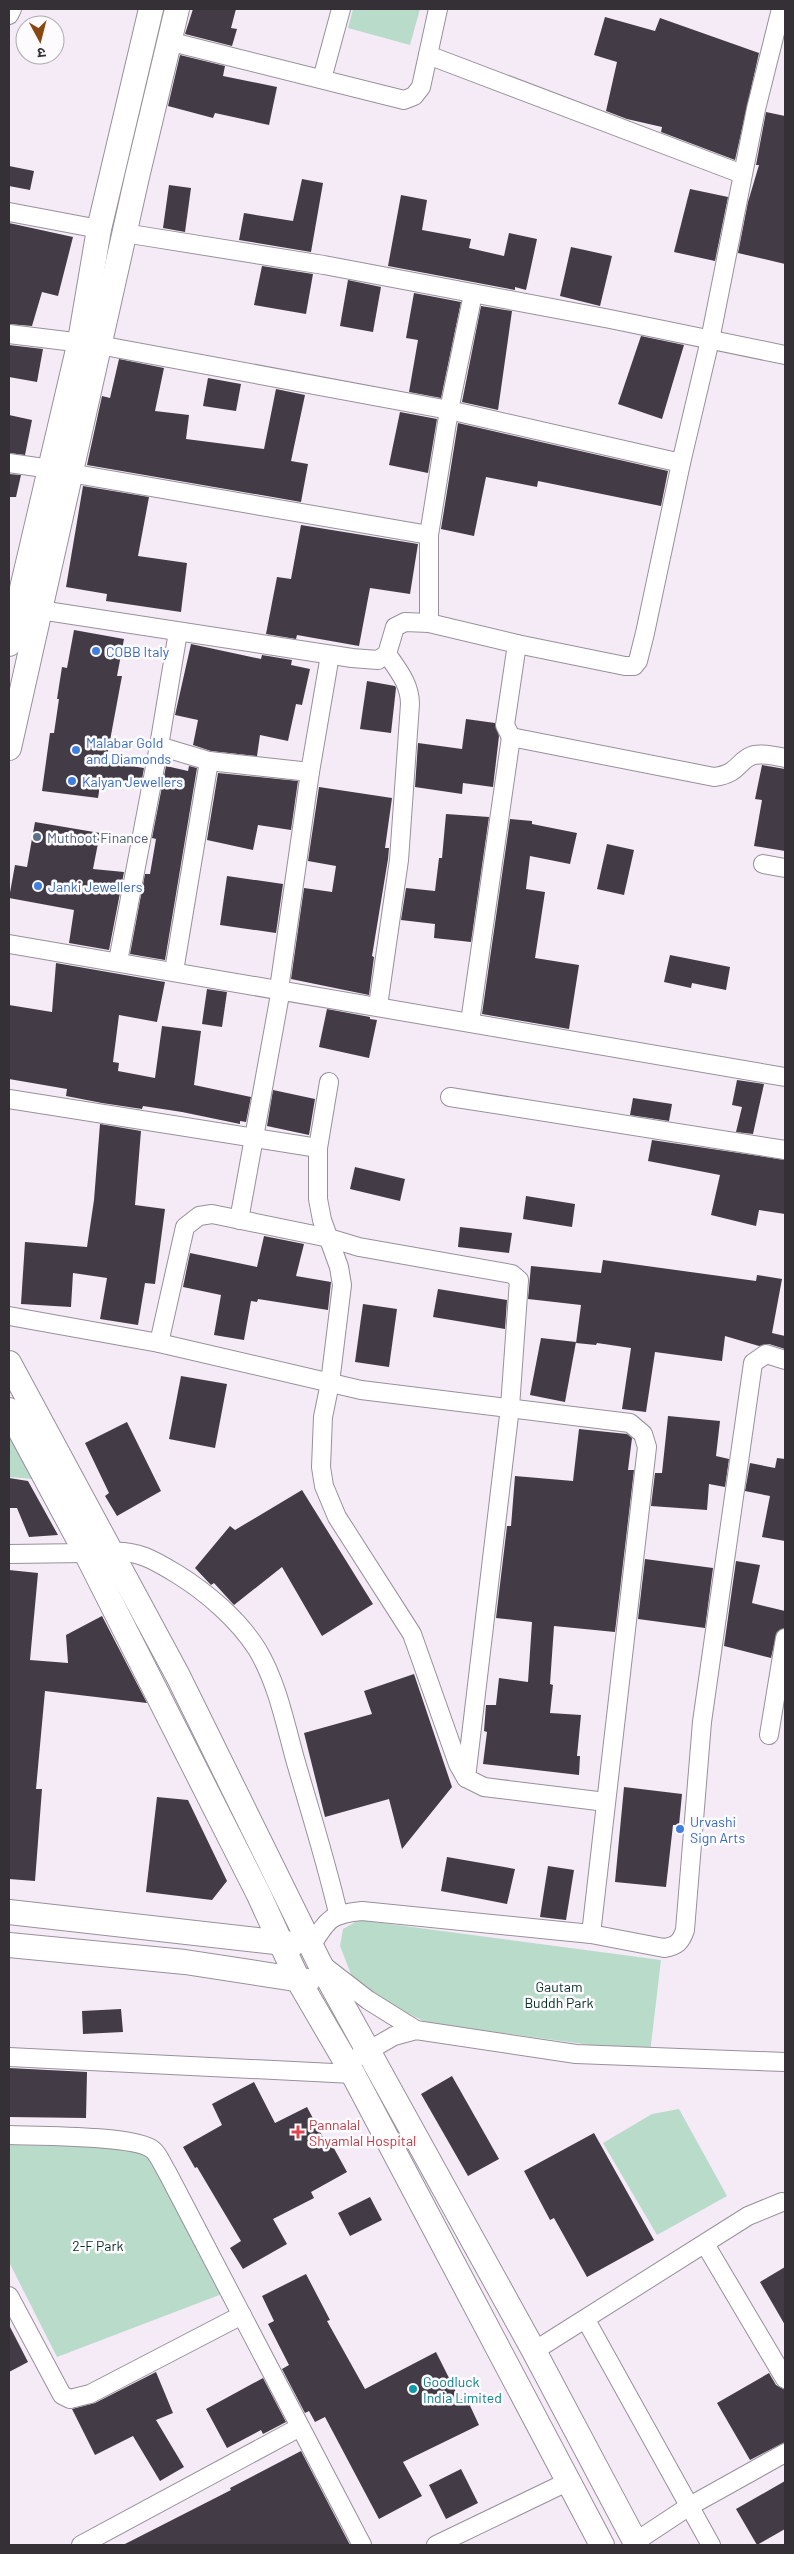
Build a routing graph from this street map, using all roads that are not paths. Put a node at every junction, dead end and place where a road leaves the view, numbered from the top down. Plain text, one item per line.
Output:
1 (12, 9) edge
2 (151, 9) edge
3 (177, 9) edge
4 (341, 9) edge
5 (438, 9) edge
6 (781, 9) edge
7 (9, 15) edge
8 (168, 41) junction
9 (428, 55) junction
10 (322, 79) junction
11 (742, 174) junction
12 (9, 212) edge
13 (99, 229) junction
14 (124, 233) junction
15 (473, 294) junction
16 (9, 334) edge
17 (710, 340) junction
18 (90, 343) junction
19 (785, 355) edge
20 (449, 410) junction
21 (9, 463) edge
22 (681, 463) junction
23 (60, 471) junction
24 (428, 535) junction
25 (22, 608) edge
26 (429, 623) junction
27 (178, 632) junction
28 (9, 644) edge
29 (516, 644) junction
30 (387, 654) junction
31 (330, 655) junction
32 (512, 737) junction
33 (159, 746) junction
34 (9, 748) edge
35 (785, 758) edge
36 (209, 761) junction
37 (310, 772) junction
38 (763, 864) dead end
39 (785, 868) edge
40 (9, 944) edge
41 (118, 961) junction
42 (174, 971) junction
43 (281, 989) junction
44 (378, 1006) junction
45 (470, 1022) junction
46 (785, 1076) edge
47 (329, 1082) dead end
48 (450, 1097) dead end
49 (9, 1098) edge
50 (253, 1138) junction
51 (318, 1148) junction
52 (785, 1150) edge
53 (239, 1220) junction
54 (329, 1238) junction
55 (9, 1316) edge
56 (158, 1343) junction
57 (785, 1360) edge
58 (9, 1363) edge
59 (330, 1383) junction
60 (510, 1407) junction
61 (9, 1410) edge
62 (110, 1552) junction
63 (86, 1553) junction
64 (9, 1554) edge
65 (785, 1638) edge
66 (769, 1735) dead end
67 (466, 1778) junction
68 (606, 1802) junction
69 (9, 1912) edge
70 (338, 1913) junction
71 (591, 1934) junction
72 (279, 1942) junction
73 (9, 1945) edge
74 (315, 1954) junction
75 (297, 1978) junction
76 (334, 1987) junction
77 (416, 2030) junction
78 (370, 2050) junction
79 (9, 2057) edge
80 (785, 2062) edge
81 (350, 2068) junction
82 (9, 2135) edge
83 (782, 2202) dead end
84 (705, 2244) junction
85 (9, 2296) edge
86 (242, 2315) junction
87 (586, 2320) junction
88 (534, 2351) junction
89 (785, 2379) edge
90 (300, 2427) junction
91 (785, 2453) edge
92 (567, 2482) junction
93 (688, 2507) junction
94 (636, 2544) edge
95 (81, 2545) edge
96 (362, 2545) edge
97 (436, 2545) edge
98 (602, 2545) edge
99 (711, 2545) edge

1 - 7 street
2 - 13 street
3 - 8 street
4 - 10 street
5 - 9 street
6 - 11 street
8 - 10 street
8 - 14 street
9 - 10 street
9 - 11 street
11 - 17 street
12 - 13 street
13 - 18 street
14 - 15 street
14 - 18 street
15 - 17 street
15 - 20 street
16 - 18 street
17 - 19 street
17 - 22 street
18 - 20 street
18 - 23 street
20 - 22 street
20 - 24 street
21 - 23 street
22 - 29 street
23 - 24 street
23 - 25 street
24 - 26 street
25 - 27 street
25 - 28 street
25 - 34 street
26 - 29 street
26 - 30 street
27 - 31 street
27 - 33 street
29 - 32 street
30 - 31 street
30 - 44 street
31 - 37 street
32 - 35 street
32 - 45 street
33 - 36 street
33 - 41 street
36 - 37 street
36 - 42 street
37 - 43 street
38 - 39 street
40 - 41 street
41 - 42 street
42 - 43 street
43 - 44 street
43 - 50 street
44 - 45 street
45 - 46 street
47 - 51 street
48 - 52 street
49 - 50 street
50 - 51 street
50 - 53 street
51 - 54 street
53 - 54 street
53 - 56 street
54 - 59 street
54 - 60 street
55 - 56 street
56 - 59 street
57 - 71 street
58 - 62 street
59 - 60 street
59 - 67 street
60 - 67 street
60 - 68 street
61 - 63 street
62 - 70 street
62 - 74 street
63 - 64 street
63 - 72 street
65 - 66 street
67 - 68 street
68 - 71 street
69 - 72 street
70 - 71 street
70 - 74 street
72 - 74 street
72 - 75 street
73 - 75 street
74 - 76 street
74 - 77 street
75 - 76 street
75 - 81 street
76 - 78 street
77 - 78 street
77 - 80 street
78 - 81 street
78 - 88 street
79 - 81 street
81 - 92 street
82 - 86 street
83 - 84 street
84 - 87 street
84 - 89 street
85 - 86 street
86 - 90 street
87 - 88 street
87 - 93 street
88 - 94 street
90 - 95 street
90 - 96 street
91 - 93 street
92 - 97 street
92 - 98 street
93 - 94 street
93 - 99 street

